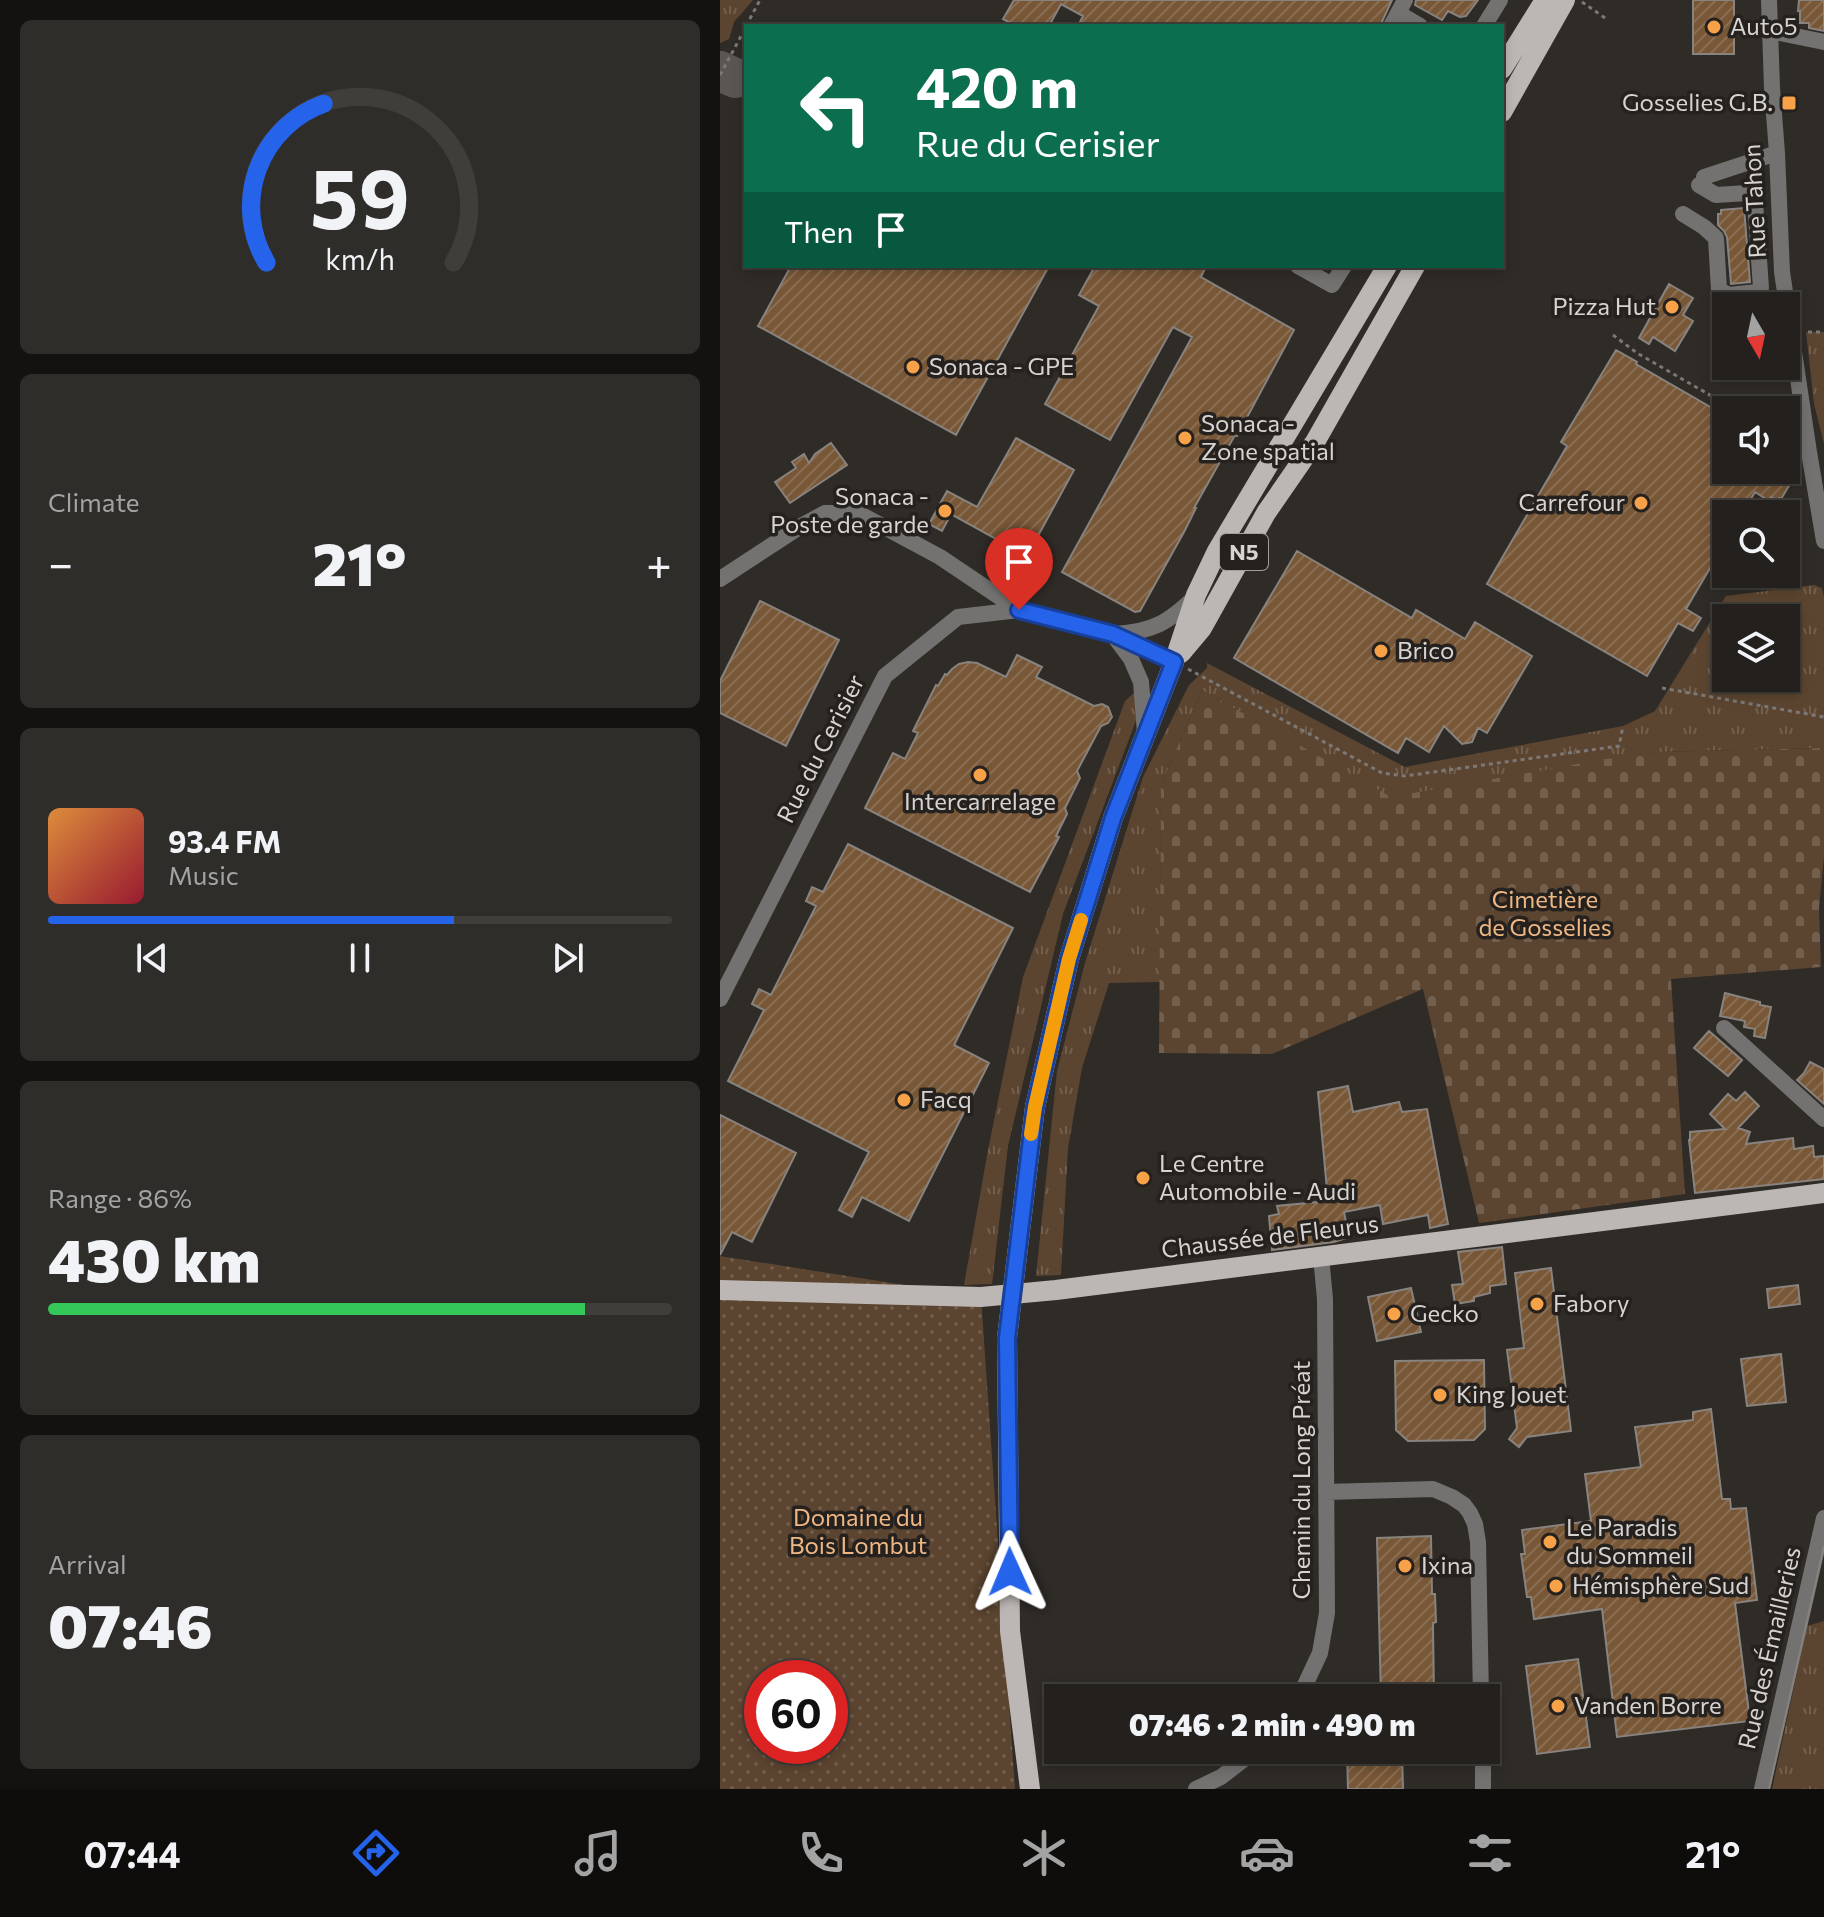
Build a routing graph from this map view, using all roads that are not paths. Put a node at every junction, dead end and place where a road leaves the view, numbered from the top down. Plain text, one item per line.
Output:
1 (1500, 0) edge
2 (1545, 0) edge
3 (1565, 0) edge
4 (1769, 0) edge
5 (1398, 13) edge
6 (1417, 24) edge
7 (1485, 24) edge
8 (1770, 31) junction
9 (1824, 42) edge
10 (1504, 66) edge
11 (1504, 108) edge
12 (1777, 153) junction
13 (1683, 214) dead end
14 (1302, 268) edge
15 (1343, 268) edge
16 (1386, 268) edge
17 (1414, 268) edge
18 (1821, 504) edge
19 (1824, 541) edge
20 (720, 579) edge
21 (1196, 595) junction
22 (1019, 610) junction
23 (1113, 634) junction
24 (1174, 662) junction
25 (1146, 734) junction
26 (720, 999) edge
27 (1724, 1028) dead end
28 (1824, 1119) edge
29 (1824, 1193) edge
30 (1321, 1256) junction
31 (720, 1290) edge
32 (1326, 1492) junction
33 (1824, 1518) edge
34 (1306, 1684) edge
35 (1481, 1684) edge
36 (1238, 1764) edge
37 (1483, 1764) edge
38 (1033, 1787) edge
39 (1196, 1789) edge
40 (1483, 1789) edge
41 (1762, 1789) edge

1 - 7 street
2 - 10 main road
3 - 11 main road
4 - 8 street, Rue Tahon
5 - 6 street
8 - 9 street
8 - 12 street, Rue Tahon
12 - 13 street
12 - 18 street, Rue Tahon
14 - 15 street
16 - 21 main road, N5
17 - 24 main road, N5
18 - 19 street, Rue Tahon
20 - 22 street
21 - 23 street
21 - 24 main road, N5
22 - 23 street, Rue du Cerisier
22 - 26 street, Rue du Cerisier
23 - 24 street, Rue du Cerisier
23 - 25 street
24 - 25 main road, N5
25 - 38 main road, N5
27 - 28 street
29 - 30 main road, Chaussée de Fleurus
30 - 31 main road, Chaussée de Fleurus
30 - 32 street, Chemin du Long Préat
32 - 34 street, Chemin du Long Préat
32 - 35 street
33 - 41 street, Rue des Émailleries
36 - 39 street
37 - 40 street

